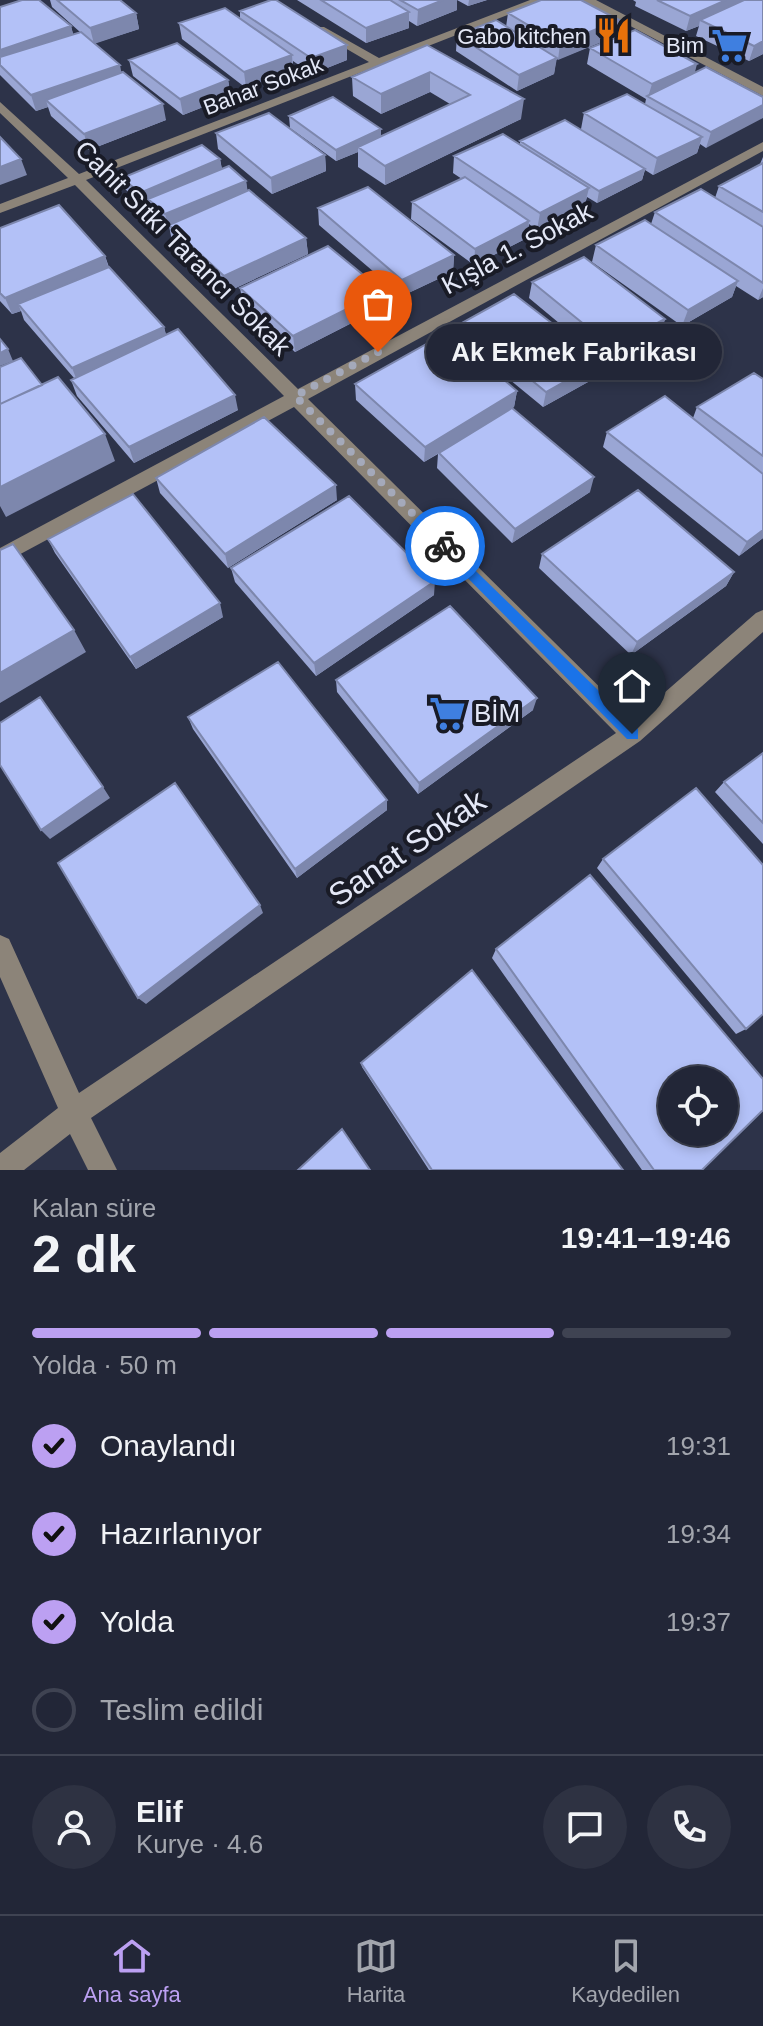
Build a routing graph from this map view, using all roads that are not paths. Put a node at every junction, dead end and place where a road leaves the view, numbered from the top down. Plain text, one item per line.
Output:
1 (540, 0) edge
2 (587, 0) edge
3 (310, 23) edge
4 (379, 63) junction
5 (763, 92) edge
6 (0, 106) edge
7 (763, 146) edge
8 (78, 180) junction
9 (0, 209) edge
10 (295, 396) junction
11 (0, 557) edge
12 (763, 619) edge
13 (632, 734) junction
14 (0, 948) edge
15 (74, 1113) junction
16 (1, 1170) edge
17 (103, 1170) edge

1 - 4 street, Bahar Sokak
2 - 5 street
3 - 4 street
4 - 8 street, Bahar Sokak
6 - 8 street, Cahit Sıtkı Tarancı Sokak
7 - 10 street, Kışla 1. Sokak
8 - 9 street, Bahar Sokak
8 - 10 street, Cahit Sıtkı Tarancı Sokak
10 - 11 street, Kışla 1. Sokak
10 - 13 street, Cahit Sıtkı Tarancı Sokak
12 - 13 street, Sanat Sokak
13 - 15 street, Sanat Sokak
14 - 15 street
15 - 16 street, Sanat Sokak
15 - 17 street

